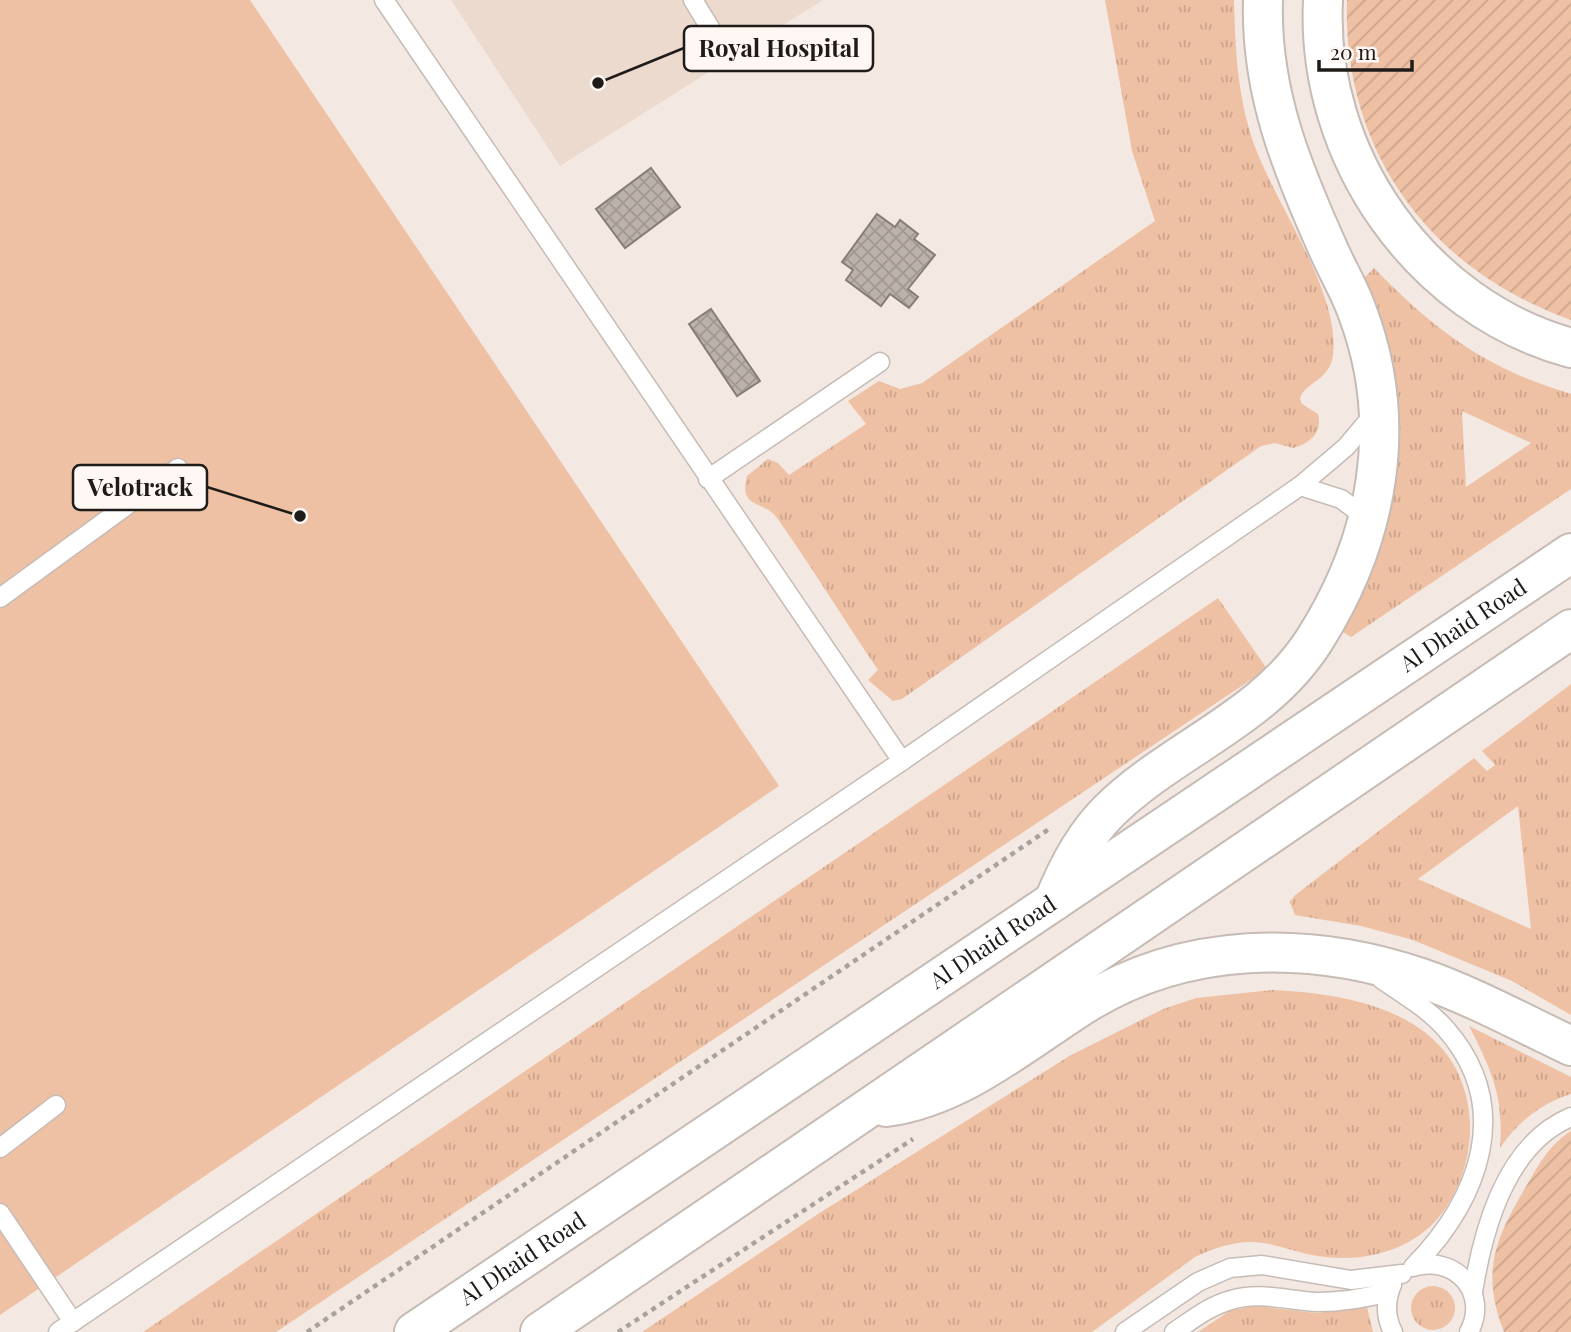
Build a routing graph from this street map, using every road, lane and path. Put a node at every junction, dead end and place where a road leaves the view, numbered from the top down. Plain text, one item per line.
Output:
1 (384, 0) edge
2 (693, 0) edge
3 (1263, 0) edge
4 (1323, 0) edge
5 (715, 36) dead end
6 (1571, 348) edge
7 (880, 362) dead end
8 (1379, 406) junction
9 (178, 468) dead end
10 (708, 479) junction
11 (1300, 486) junction
12 (1369, 520) junction
13 (1571, 553) edge
14 (0, 598) edge
15 (1571, 629) edge
16 (902, 761) junction
17 (1055, 825) dead end
18 (1054, 901) junction
19 (1341, 958) junction
20 (1571, 1046) edge
21 (56, 1105) dead end
22 (867, 1109) junction
23 (1571, 1117) edge
24 (922, 1133) dead end
25 (0, 1148) edge
26 (0, 1213) edge
27 (1408, 1270) junction
28 (1389, 1292) junction
29 (1473, 1292) junction
30 (1476, 1312) junction
31 (66, 1327) edge
32 (307, 1332) edge
33 (414, 1332) edge
34 (540, 1332) edge
35 (618, 1332) edge
36 (1125, 1332) edge
37 (1174, 1332) edge
38 (1393, 1332) edge
39 (1469, 1332) edge
40 (1483, 1332) edge

1 - 10 lane
2 - 5 lane
3 - 8 highway
4 - 6 highway
7 - 10 lane
8 - 11 lane
8 - 12 highway
9 - 14 lane
10 - 16 lane
11 - 12 lane
11 - 16 lane
12 - 18 highway
13 - 18 highway, Al Dhaid Road
15 - 22 highway
16 - 31 lane
17 - 32 path
18 - 33 highway, Al Dhaid Road
19 - 20 highway
19 - 22 highway
19 - 27 lane
21 - 25 lane
22 - 34 highway
23 - 29 lane
24 - 35 path
26 - 31 lane
27 - 28 lane
27 - 29 lane
27 - 36 lane
28 - 37 lane
28 - 38 lane
29 - 30 lane
30 - 39 lane
30 - 40 lane

